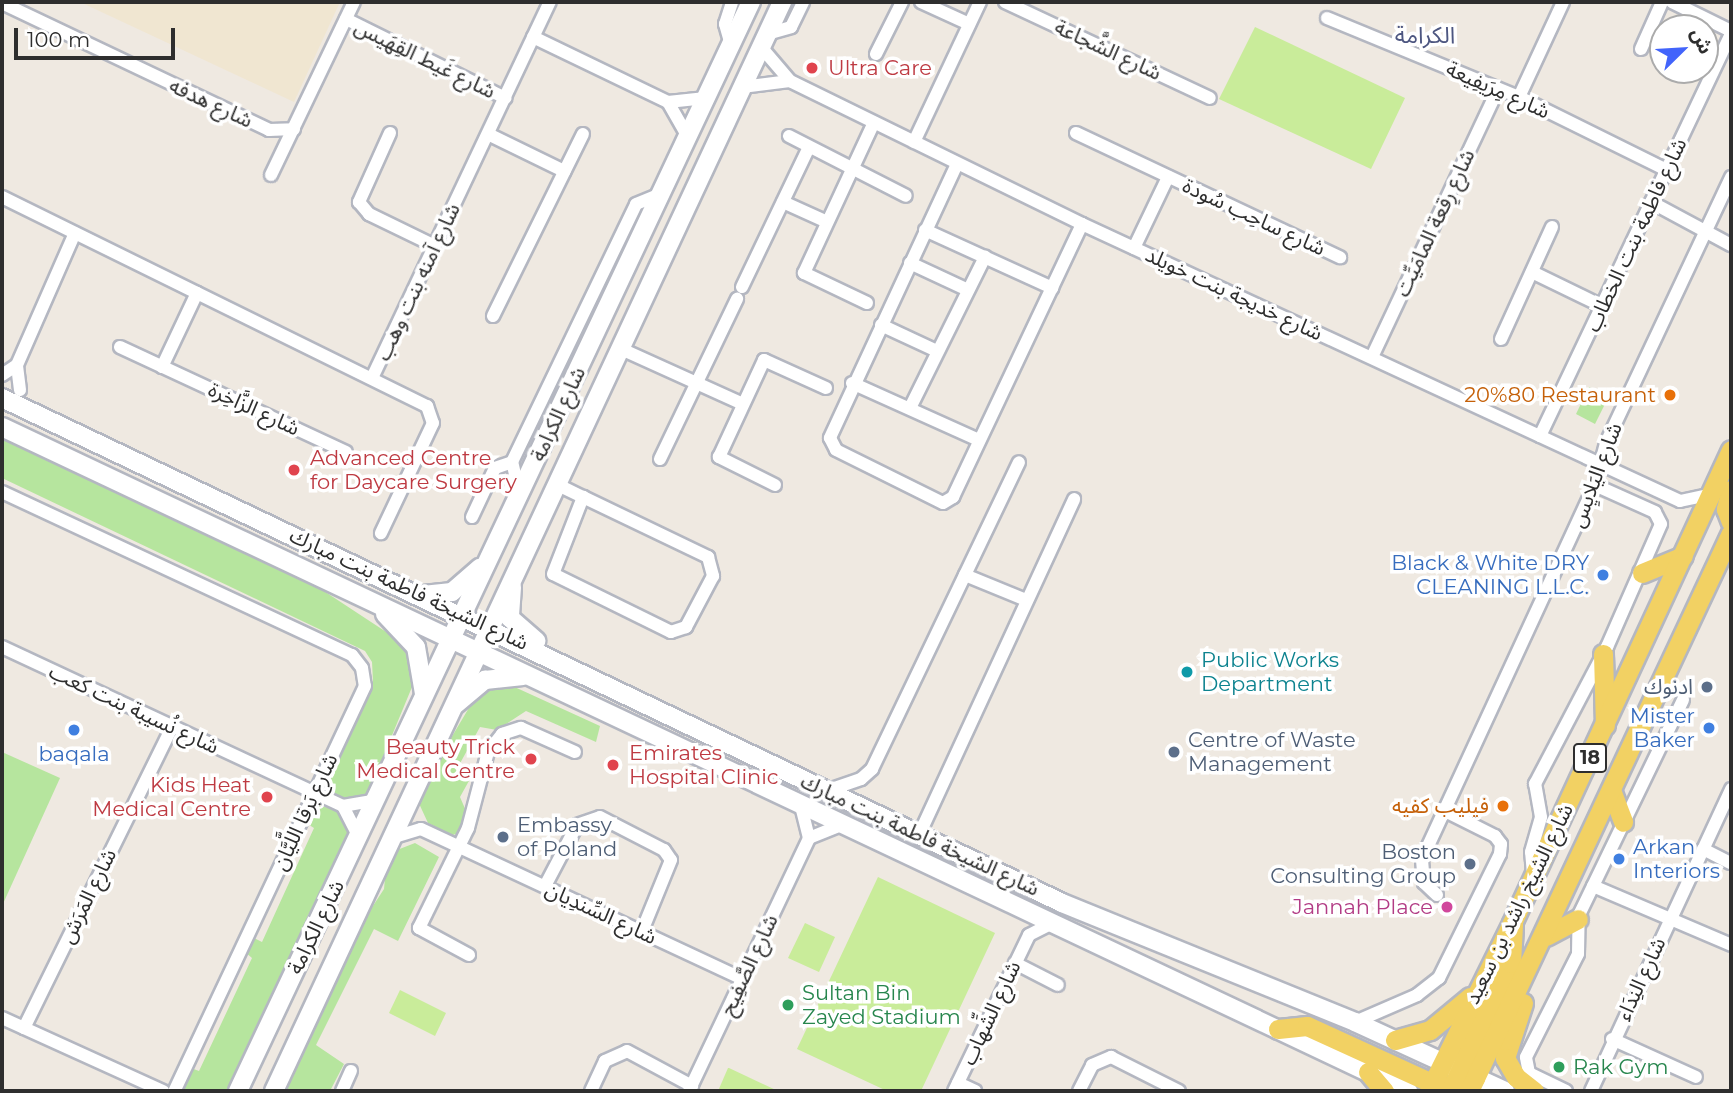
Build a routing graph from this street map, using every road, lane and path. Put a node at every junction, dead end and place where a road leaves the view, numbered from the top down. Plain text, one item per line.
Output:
1 (354, 2) edge
2 (550, 2) edge
3 (732, 2) edge
4 (751, 2) edge
5 (782, 2) edge
6 (803, 2) edge
7 (902, 2) edge
8 (921, 2) edge
9 (980, 2) edge
10 (1005, 2) edge
11 (1563, 2) edge
12 (1662, 2) edge
13 (1672, 2) edge
14 (2, 4) edge
15 (1327, 18) dead end
16 (346, 19) junction
17 (969, 24) junction
18 (1731, 32) edge
19 (533, 37) junction
20 (764, 41) junction
21 (731, 45) junction
22 (1641, 49) dead end
23 (876, 54) dead end
24 (790, 81) junction
25 (742, 87) junction
26 (1498, 89) junction
27 (1519, 97) junction
28 (505, 98) junction
29 (706, 98) junction
30 (1210, 98) dead end
31 (668, 102) junction
32 (874, 122) junction
33 (294, 129) junction
34 (390, 133) dead end
35 (1076, 133) dead end
36 (488, 134) junction
37 (583, 134) dead end
38 (789, 136) dead end
39 (688, 137) junction
40 (914, 142) junction
41 (809, 146) junction
42 (957, 164) junction
43 (852, 167) junction
44 (1667, 170) junction
45 (564, 171) junction
46 (271, 175) dead end
47 (1168, 177) junction
48 (1731, 177) edge
49 (661, 194) junction
50 (906, 196) dead end
51 (2, 197) edge
52 (783, 202) junction
53 (1651, 202) junction
54 (827, 222) junction
55 (1082, 224) junction
56 (1552, 228) dead end
57 (925, 230) junction
58 (1706, 231) junction
59 (75, 233) junction
60 (1731, 245) edge
61 (435, 246) junction
62 (1134, 248) junction
63 (985, 257) junction
64 (1340, 257) dead end
65 (910, 262) junction
66 (1532, 272) junction
67 (1052, 288) junction
68 (968, 290) junction
69 (197, 293) junction
70 (867, 303) dead end
71 (1602, 306) junction
72 (493, 317) dead end
73 (881, 325) junction
74 (1501, 339) dead end
75 (120, 347) dead end
76 (619, 348) junction
77 (937, 351) junction
78 (1372, 357) junction
79 (17, 365) junction
80 (162, 367) junction
81 (2, 375) edge
82 (372, 378) junction
83 (696, 383) junction
84 (852, 383) junction
85 (826, 387) dead end
86 (20, 390) dead end
87 (2, 398) edge
88 (743, 404) junction
89 (910, 408) junction
90 (2, 427) edge
91 (1540, 436) junction
92 (979, 440) junction
93 (1731, 450) edge
94 (346, 452) dead end
95 (660, 459) dead end
96 (512, 462) junction
97 (1019, 462) dead end
98 (1601, 464) junction
99 (556, 484) junction
100 (775, 485) dead end
101 (1595, 485) junction
102 (2, 492) edge
103 (1722, 492) edge
104 (520, 496) junction
105 (583, 497) junction
106 (1074, 499) dead end
107 (1679, 501) junction
108 (472, 517) dead end
109 (1731, 523) edge
110 (381, 533) dead end
111 (1694, 533) junction
112 (1731, 533) edge
113 (496, 550) junction
114 (1684, 556) junction
115 (1731, 563) edge
116 (513, 573) junction
117 (1642, 573) junction
118 (964, 575) junction
119 (1704, 585) junction
120 (419, 594) junction
121 (366, 598) junction
122 (1026, 600) junction
123 (463, 615) junction
124 (488, 628) junction
125 (452, 639) junction
126 (2, 647) edge
127 (477, 651) junction
128 (1603, 654) junction
129 (553, 658) junction
130 (527, 675) junction
131 (425, 699) junction
132 (1683, 700) dead end
133 (448, 712) junction
134 (172, 726) junction
135 (1605, 726) junction
136 (575, 752) dead end
137 (1731, 789) edge
138 (1611, 790) junction
139 (827, 791) junction
140 (314, 793) junction
141 (376, 800) junction
142 (408, 800) junction
143 (343, 807) junction
144 (802, 807) junction
145 (1445, 811) junction
146 (1623, 822) junction
147 (841, 825) junction
148 (421, 829) junction
149 (919, 835) junction
150 (359, 838) junction
151 (391, 838) junction
152 (808, 838) junction
153 (459, 847) junction
154 (1703, 849) junction
155 (1731, 863) edge
156 (1534, 878) junction
157 (545, 886) junction
158 (1593, 886) junction
159 (1437, 895) dead end
160 (1022, 911) junction
161 (1578, 919) junction
162 (1669, 919) junction
163 (1512, 923) junction
164 (1051, 924) junction
165 (642, 931) junction
166 (1029, 934) junction
167 (1546, 936) junction
168 (1731, 945) edge
169 (469, 955) dead end
170 (1015, 963) junction
171 (1526, 976) junction
172 (742, 979) junction
173 (1058, 985) dead end
174 (1478, 989) junction
175 (2, 1017) edge
176 (1355, 1022) junction
177 (24, 1028) junction
178 (1278, 1029) junction
179 (1395, 1040) junction
180 (1612, 1040) junction
181 (351, 1071) dead end
182 (1368, 1072) junction
183 (1696, 1077) dead end
184 (1594, 1078) junction
185 (1451, 1083) edge
186 (956, 1087) edge
187 (691, 1089) edge
188 (163, 1091) edge
189 (174, 1091) edge
190 (238, 1091) edge
191 (274, 1091) edge
192 (342, 1091) edge
193 (591, 1091) edge
194 (975, 1091) edge
195 (1079, 1091) edge
196 (1178, 1091) edge
197 (1384, 1091) edge
198 (1408, 1091) edge
199 (1505, 1091) edge
200 (1534, 1091) edge
201 (1566, 1091) edge
202 (1579, 1091) edge
203 (1591, 1091) edge

1 - 16 street
2 - 19 street, شارع آمنه بنت وهب
3 - 21 street
4 - 21 main road, شارع الكرامة
5 - 20 main road, شارع الكرامة
6 - 20 street
7 - 23 street
8 - 17 street
9 - 17 street
10 - 30 street, شارع الشَّجاعة
11 - 27 street
12 - 22 street
13 - 18 street
14 - 33 street, شارع هدفه
15 - 26 street, شارع مِرَيفِيعة
16 - 28 street, شارع غَيط القِهَيس
16 - 33 street
17 - 40 street
18 - 44 street, شارع فاطمة بنت الخطاب
19 - 28 street, شارع آمنه بنت وهب
19 - 31 street
20 - 24 street, شارع خديجة بنت خويلد
20 - 25 main road, شارع الكرامة
21 - 29 main road, شارع الكرامة
24 - 25 street
24 - 32 street, شارع خديجة بنت خويلد
25 - 76 main road, شارع الكرامة
26 - 27 street, شارع مِرَيفِيعة
26 - 78 street, شارع رِقعة المامَيِّت
27 - 44 street, شارع مِرَيفِيعة
28 - 36 street, شارع آمنه بنت وهب
29 - 31 street
29 - 39 main road, شارع الكرامة
31 - 39 street
32 - 40 street, شارع خديجة بنت خويلد
32 - 43 street
33 - 46 street
34 - 61 street
35 - 47 street, شارع ساحِب سُودة
36 - 45 street
36 - 61 street, شارع آمنه بنت وهب
37 - 45 street
38 - 41 street
39 - 49 main road, شارع الكرامة
40 - 42 street, شارع خديجة بنت خويلد
41 - 43 street
41 - 52 street
42 - 55 street, شارع خديجة بنت خويلد
42 - 57 street
43 - 50 street
43 - 54 street
44 - 53 street, شارع فاطمة بنت الخطاب
45 - 72 street
47 - 62 street, شارع ساحِب سُودة
47 - 64 street, شارع ساحِب سُودة
48 - 58 street, شارع اليَلايِس
49 - 96 street
49 - 104 main road, شارع الكرامة
51 - 59 street, شارع آمنه بنت وهب
52 - 54 street
52 - 83 street
53 - 58 street
53 - 71 street, شارع فاطمة بنت الخطاب
54 - 70 street
55 - 62 street, شارع خديجة بنت خويلد
55 - 67 street
56 - 66 street
57 - 63 street
57 - 65 street
58 - 60 street
58 - 98 street, شارع اليَلايِس
59 - 69 street, شارع آمنه بنت وهب
59 - 79 street
61 - 82 street, شارع آمنه بنت وهب
62 - 78 street, شارع خديجة بنت خويلد
63 - 67 street
63 - 68 street
65 - 68 street
65 - 73 street
66 - 71 street
66 - 74 street
67 - 92 street
68 - 77 street
69 - 80 street
69 - 82 street, شارع آمنه بنت وهب
71 - 91 street, شارع فاطمة بنت الخطاب
73 - 77 street
73 - 84 street
75 - 80 street, شارع الزَّاخِرة
76 - 83 street
76 - 99 main road, شارع الكرامة
77 - 89 street
78 - 91 street, شارع خديجة بنت خويلد
79 - 81 street
79 - 86 street
80 - 94 street, شارع الزَّاخِرة
82 - 110 street
83 - 88 street
83 - 95 street
84 - 89 street
84 - 92 street
85 - 88 street
87 - 120 main road, شارع الشيخة فاطمة بنت مبارك
88 - 100 street
89 - 92 street
90 - 121 main road, شارع الشيخة فاطمة بنت مبارك
91 - 98 street, شارع خديجة بنت خويلد
93 - 103 main road, شارع الشيخ راشد بن سعيد / 18
96 - 104 street
96 - 108 street
97 - 118 street
98 - 101 street, شارع اليَلايِس
98 - 107 street, شارع خديجة بنت خويلد
99 - 105 street
99 - 116 main road, شارع الكرامة
101 - 117 street
101 - 145 street, شارع اليَلايِس
102 - 140 street, شارع بَرقا اللَّيَّان
103 - 107 street
103 - 109 main road
103 - 111 main road, شارع الشيخ راشد بن سعيد / 18
104 - 113 main road, شارع الكرامة
105 - 105 street
106 - 122 street
107 - 111 street
111 - 114 main road, شارع الشيخ راشد بن سعيد / 18
112 - 119 main road, شارع الشيخ راشد بن سعيد / 18
113 - 120 main road
113 - 123 main road, شارع الكرامة
114 - 117 main road
114 - 135 main road, شارع الشيخ راشد بن سعيد / 18
115 - 119 main road
116 - 124 main road, شارع الكرامة
116 - 129 main road
117 - 128 street
118 - 122 street
118 - 139 street
119 - 138 main road, شارع الشيخ راشد بن سعيد / 18
120 - 123 main road, شارع الشيخة فاطمة بنت مبارك
121 - 125 main road, شارع الشيخة فاطمة بنت مبارك
121 - 131 main road
122 - 149 street
123 - 124 main road, شارع الشيخة فاطمة بنت مبارك
123 - 125 main road, شارع الكرامة
124 - 127 main road, شارع الكرامة
124 - 129 main road, شارع الشيخة فاطمة بنت مبارك
125 - 127 main road, شارع الشيخة فاطمة بنت مبارك
125 - 131 main road, شارع الكرامة
126 - 134 street, شارع نُسيبة بنت كعب
127 - 130 main road, شارع الشيخة فاطمة بنت مبارك
127 - 133 main road, شارع الكرامة
128 - 135 main road
128 - 156 street
129 - 139 main road, شارع الشيخة فاطمة بنت مبارك
130 - 133 main road
130 - 144 main road, شارع الشيخة فاطمة بنت مبارك
131 - 141 main road, شارع الكرامة
132 - 146 street
133 - 142 main road, شارع الكرامة
134 - 140 street, شارع نُسيبة بنت كعب
134 - 177 street, شارع المَرَش
135 - 156 main road, شارع الشيخ راشد بن سعيد / 18
136 - 153 street
137 - 154 street, شارع النِدَاء
138 - 146 main road
138 - 167 main road, شارع الشيخ راشد بن سعيد / 18
139 - 149 main road, شارع الشيخة فاطمة بنت مبارك
140 - 143 street, شارع نُسيبة بنت كعب
140 - 189 street, شارع بَرقا اللَّيَّان
141 - 143 street
141 - 150 main road, شارع الكرامة
142 - 148 street
142 - 151 main road, شارع الكرامة
143 - 150 street
144 - 147 main road, شارع الشيخة فاطمة بنت مبارك
144 - 152 street
145 - 159 street, شارع اليَلايِس
145 - 176 street
146 - 158 street
147 - 152 street
147 - 160 main road, شارع الشيخة فاطمة بنت مبارك
148 - 151 street
148 - 153 street, شارع السِّندِيان
149 - 176 main road, شارع الشيخة فاطمة بنت مبارك
150 - 190 main road, شارع الكرامة
151 - 191 main road, شارع الكرامة
152 - 172 street, شارع الصَّفِيح
153 - 157 street, شارع السِّندِيان
153 - 169 street
154 - 155 street
154 - 162 street, شارع النِدَاء
156 - 163 main road, شارع الشيخ راشد بن سعيد / 18
157 - 165 street, شارع السِّندِيان
157 - 165 street
158 - 161 street
158 - 162 street, شارع النِدَاء
160 - 164 main road, شارع الشيخة فاطمة بنت مبارك
160 - 166 street, شارع الشِّهاب
161 - 167 main road
161 - 201 street
162 - 168 street, شارع النِدَاء
162 - 180 street, شارع النِدَاء
163 - 174 main road, شارع الشيخ راشد بن سعيد / 18
163 - 185 main road
164 - 166 street, شارع الشِّهاب
164 - 178 main road, شارع الشيخة فاطمة بنت مبارك
165 - 172 street, شارع السِّندِيان
166 - 170 street, شارع الشِّهاب
167 - 171 main road, شارع الشيخ راشد بن سعيد / 18
170 - 173 street
170 - 186 street, شارع الشِّهاب
171 - 185 main road, شارع الشيخ راشد بن سعيد / 18
171 - 200 main road
172 - 187 street, شارع الصَّفِيح
174 - 179 main road
174 - 185 main road, شارع الشيخ راشد بن سعيد / 18
175 - 177 street
176 - 179 main road, شارع الشيخة فاطمة بنت مبارك
177 - 188 street
178 - 182 main road, شارع الشيخة فاطمة بنت مبارك
178 - 185 main road
179 - 185 main road, شارع الشيخة فاطمة بنت مبارك
180 - 183 street, شارع النِدَاء
180 - 184 street, شارع النِدَاء
181 - 192 street
182 - 197 main road
182 - 198 main road, شارع الشيخة فاطمة بنت مبارك
184 - 202 street, شارع النِدَاء
184 - 203 street, شارع النِدَاء
185 - 199 main road, شارع الشيخة فاطمة بنت مبارك
186 - 194 street
187 - 193 street
195 - 196 street

